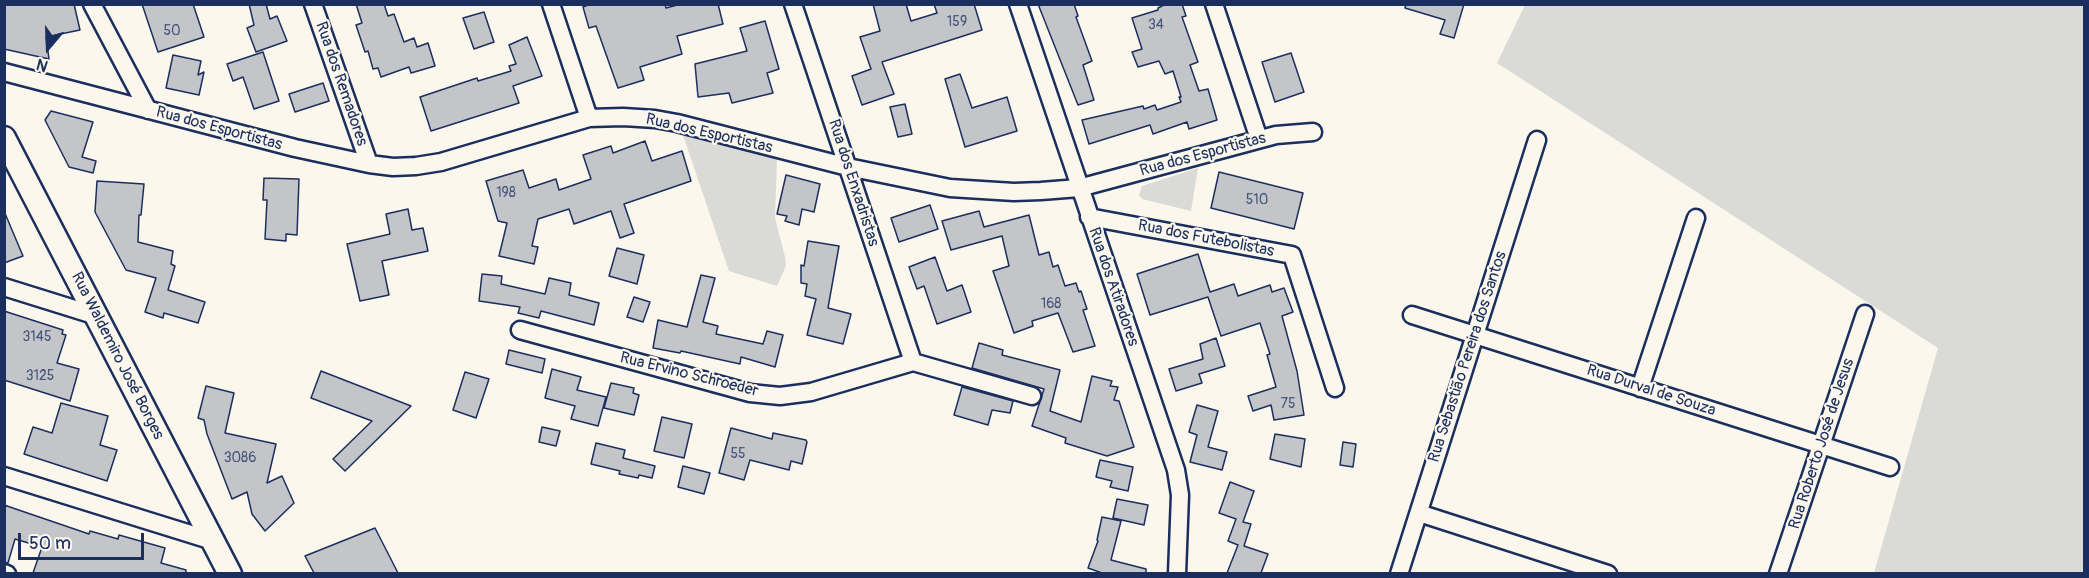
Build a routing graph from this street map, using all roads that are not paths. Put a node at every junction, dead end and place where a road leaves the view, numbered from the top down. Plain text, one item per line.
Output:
1 (92, 4) edge
2 (314, 4) edge
3 (551, 4) edge
4 (794, 4) edge
5 (1018, 4) edge
6 (1214, 4) edge
7 (4, 72) edge
8 (148, 110) junction
9 (589, 118) junction
10 (1313, 132) dead end
11 (4, 138) edge
12 (1259, 140) junction
13 (1537, 140) dead end
14 (369, 164) junction
15 (848, 167) junction
16 (1078, 188) junction
17 (1089, 217) junction
18 (1696, 218) dead end
19 (4, 288) edge
20 (1865, 314) dead end
21 (1412, 315) dead end
22 (97, 316) junction
23 (520, 330) dead end
24 (1475, 335) junction
25 (913, 362) junction
26 (1335, 388) dead end
27 (1640, 388) junction
28 (1032, 396) dead end
29 (1821, 445) junction
30 (1890, 467) dead end
31 (4, 476) edge
32 (1419, 513) junction
33 (213, 541) junction
34 (230, 573) edge
35 (1177, 573) edge
36 (1399, 573) edge
37 (1608, 573) edge
38 (1778, 573) edge

1 - 8 street
2 - 14 street, Rua dos Remadores
3 - 9 street
4 - 15 street, Rua dos Enxadristas
5 - 16 street, Rua dos Atiradores
6 - 12 street
7 - 8 street, Rua dos Esportistas
8 - 14 street, Rua dos Esportistas
9 - 14 street, Rua dos Esportistas
9 - 15 street, Rua dos Esportistas
10 - 12 street, Rua dos Esportistas
11 - 22 main road, Rua Waldemiro José Borges
12 - 16 street, Rua dos Esportistas
13 - 24 street, Rua Sebastião Pereira dos Santos
15 - 16 street, Rua dos Esportistas
15 - 25 street, Rua dos Enxadristas
16 - 17 street, Rua dos Atiradores
17 - 26 street, Rua dos Futebolistas
17 - 35 street, Rua dos Atiradores
18 - 27 street
19 - 22 street
20 - 29 street, Rua Roberto José de Jesus
21 - 24 street, Rua Durval de Souza
22 - 33 main road, Rua Waldemiro José Borges
23 - 25 street, Rua Ervino Schroeder
24 - 27 street, Rua Durval de Souza
24 - 32 street, Rua Sebastião Pereira dos Santos
25 - 28 street
27 - 29 street, Rua Durval de Souza
29 - 30 street, Rua Durval de Souza
29 - 38 street, Rua Roberto José de Jesus
31 - 33 street
32 - 36 street, Rua Sebastião Pereira dos Santos
32 - 37 street
33 - 34 main road, Rua Waldemiro José Borges

